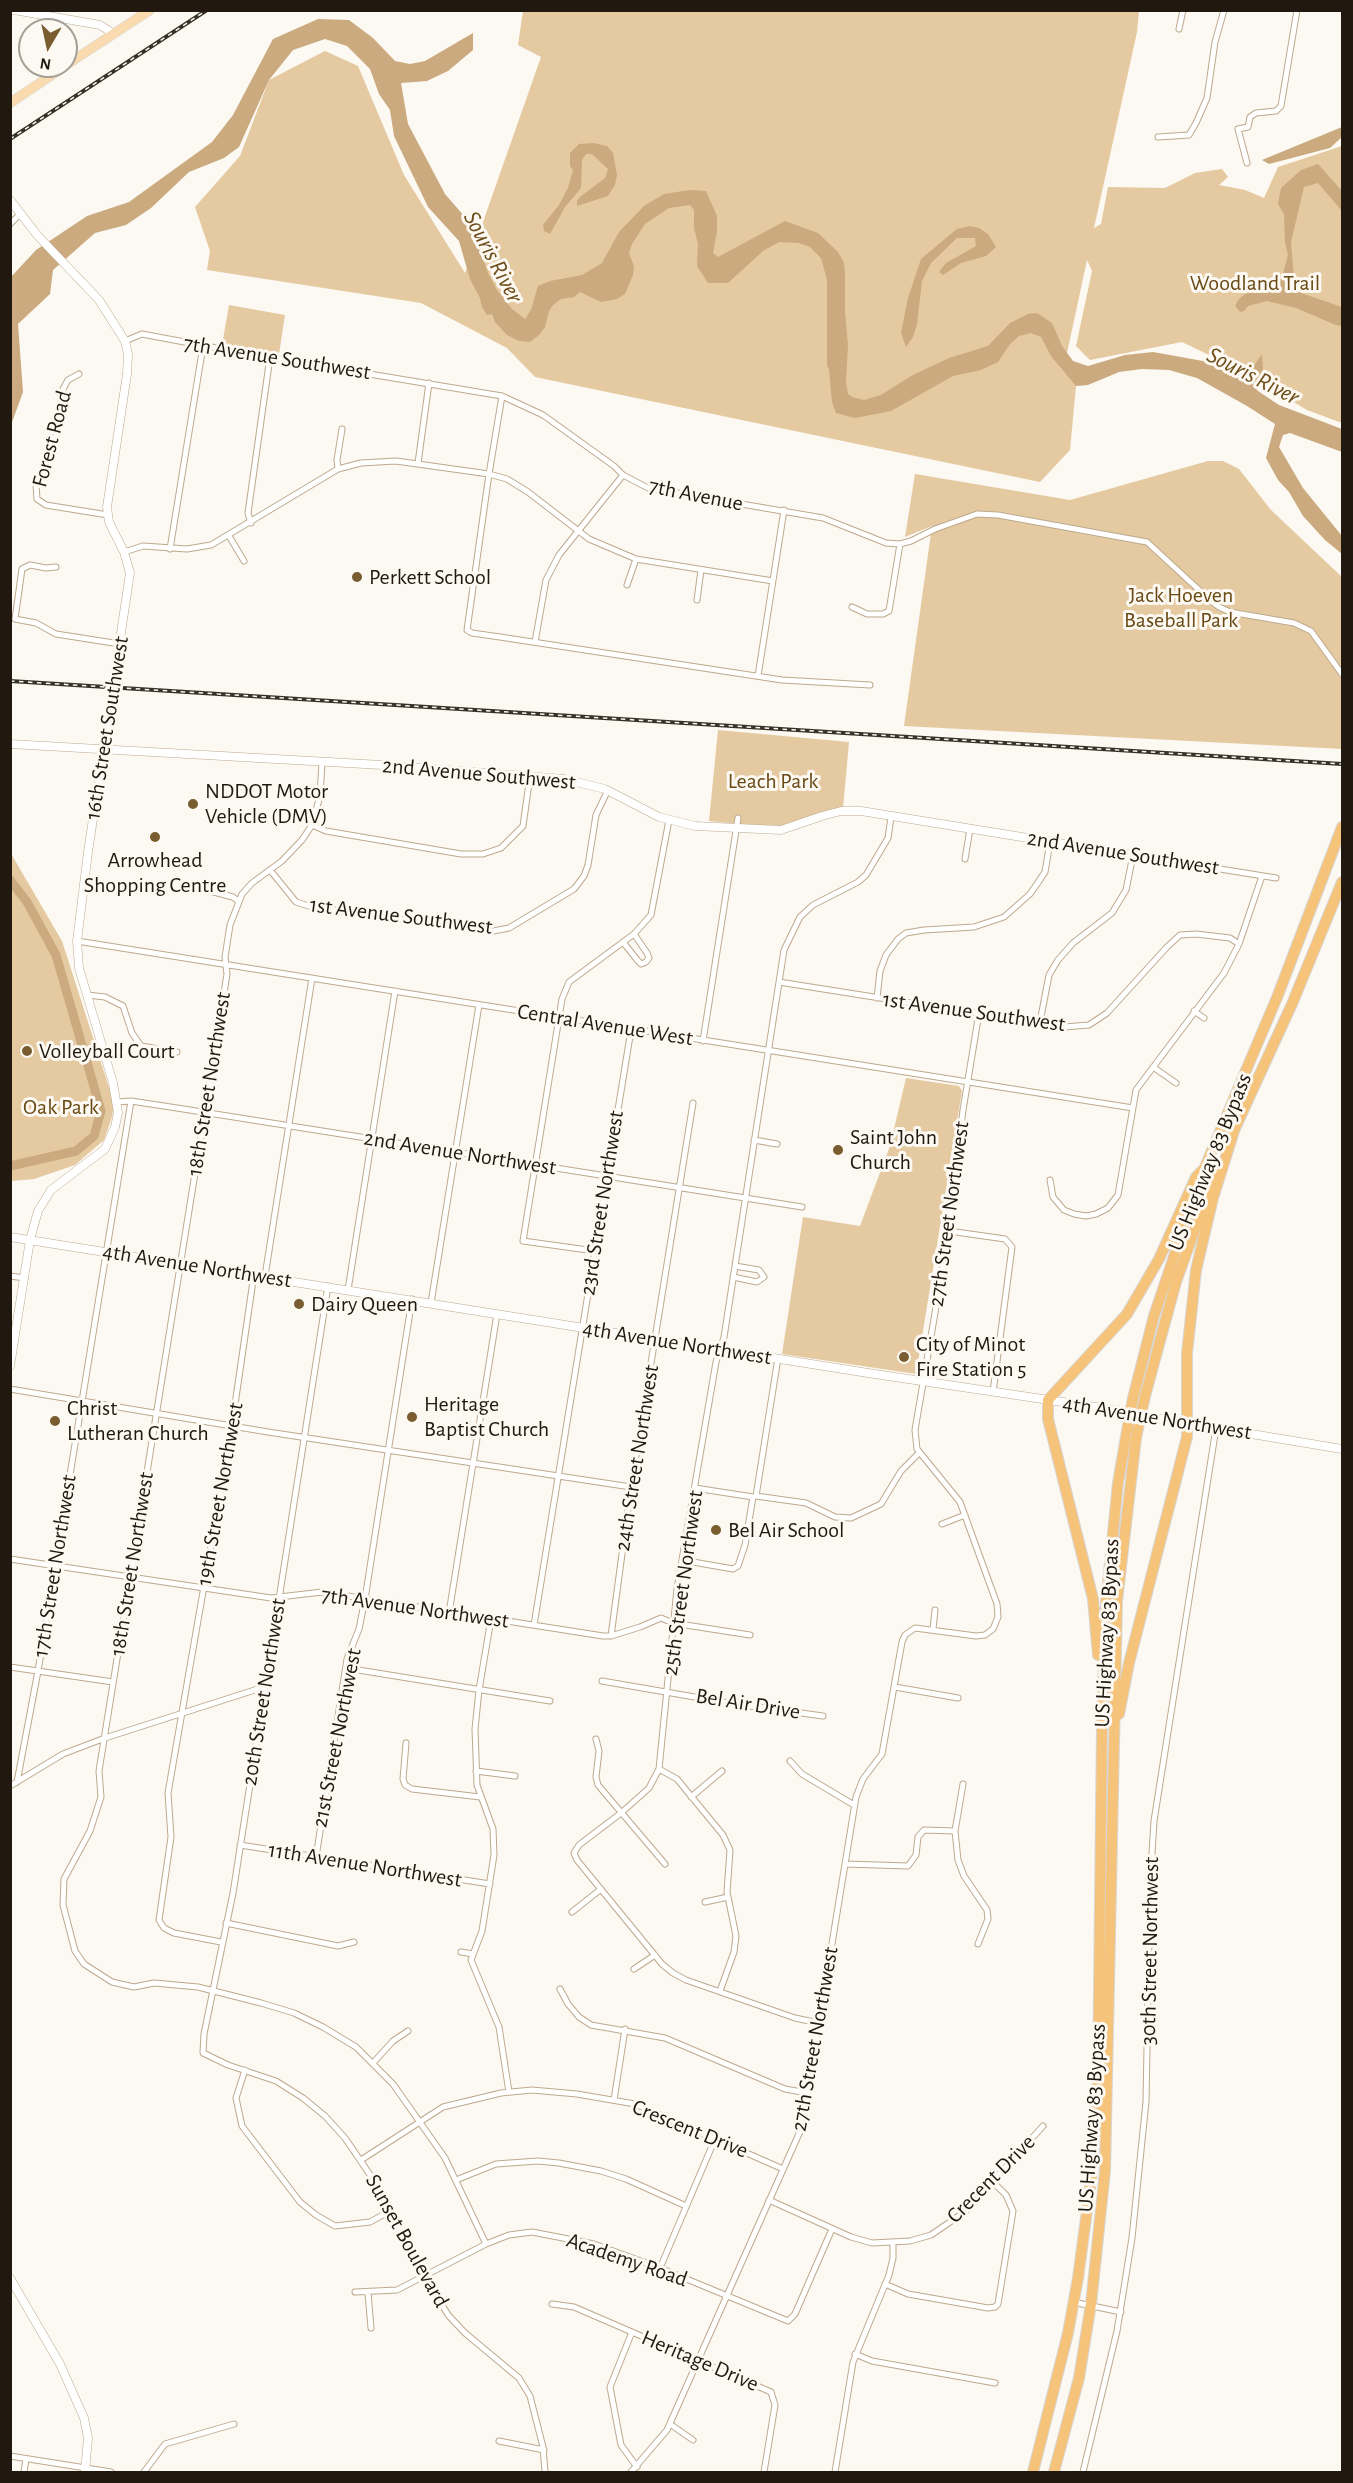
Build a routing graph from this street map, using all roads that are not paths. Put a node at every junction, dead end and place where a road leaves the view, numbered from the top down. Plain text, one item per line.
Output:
1 (14, 10) edge
2 (150, 10) edge
3 (1183, 10) edge
4 (1224, 10) edge
5 (1297, 10) edge
6 (1179, 29) dead end
7 (114, 34) junction
8 (78, 58) edge
9 (47, 78) edge
10 (10, 103) edge
11 (1158, 137) dead end
12 (1247, 163) dead end
13 (10, 200) edge
14 (20, 214) junction
15 (10, 224) edge
16 (125, 341) junction
17 (203, 346) junction
18 (270, 357) junction
19 (79, 374) dead end
20 (429, 383) junction
21 (502, 396) junction
22 (342, 429) dead end
23 (418, 463) junction
24 (338, 469) junction
25 (489, 474) junction
26 (623, 475) junction
27 (784, 510) junction
28 (108, 515) junction
29 (251, 523) junction
30 (578, 531) junction
31 (229, 536) junction
32 (900, 544) junction
33 (170, 549) junction
34 (124, 552) junction
35 (636, 559) junction
36 (244, 561) dead end
37 (56, 567) dead end
38 (701, 570) junction
39 (773, 580) junction
40 (627, 585) dead end
41 (697, 600) dead end
42 (852, 607) dead end
43 (535, 642) junction
44 (120, 644) junction
45 (1342, 674) edge
46 (758, 676) junction
47 (870, 685) dead end
48 (10, 744) edge
49 (103, 749) junction
50 (322, 762) junction
51 (530, 776) junction
52 (608, 790) junction
53 (891, 817) junction
54 (738, 818) dead end
55 (669, 820) junction
56 (312, 825) junction
57 (1342, 827) edge
58 (738, 828) junction
59 (970, 829) junction
60 (1050, 842) junction
61 (1133, 855) junction
62 (965, 859) dead end
63 (270, 870) junction
64 (1262, 876) junction
65 (1276, 878) dead end
66 (1342, 882) edge
67 (198, 888) dead end
68 (238, 901) junction
69 (633, 934) junction
70 (77, 940) junction
71 (623, 942) junction
72 (1239, 944) junction
73 (226, 964) junction
74 (312, 978) junction
75 (779, 982) junction
76 (395, 991) junction
77 (87, 995) junction
78 (877, 998) junction
79 (479, 1005) junction
80 (1194, 1011) junction
81 (979, 1013) junction
82 (559, 1018) junction
83 (1204, 1018) dead end
84 (1040, 1022) junction
85 (631, 1030) junction
86 (703, 1041) junction
87 (768, 1050) junction
88 (177, 1052) dead end
89 (1154, 1067) junction
90 (968, 1083) junction
91 (1176, 1083) dead end
92 (131, 1101) junction
93 (117, 1102) junction
94 (693, 1103) dead end
95 (1133, 1108) junction
96 (204, 1113) junction
97 (288, 1127) junction
98 (1234, 1131) junction
99 (372, 1140) junction
100 (754, 1140) junction
101 (777, 1144) dead end
102 (455, 1153) junction
103 (534, 1165) junction
104 (1204, 1169) junction
105 (606, 1176) junction
106 (1050, 1180) dead end
107 (679, 1187) junction
108 (746, 1198) junction
109 (802, 1207) dead end
110 (949, 1231) junction
111 (10, 1237) edge
112 (30, 1240) junction
113 (105, 1251) junction
114 (595, 1251) junction
115 (181, 1263) junction
116 (735, 1266) junction
117 (254, 1274) junction
118 (10, 1276) edge
119 (265, 1276) junction
120 (25, 1278) junction
121 (733, 1278) junction
122 (328, 1286) junction
123 (348, 1290) junction
124 (412, 1299) junction
125 (431, 1303) junction
126 (15, 1314) edge
127 (497, 1314) junction
128 (582, 1328) junction
129 (655, 1338) junction
130 (720, 1349) junction
131 (12, 1351) edge
132 (778, 1359) junction
133 (10, 1366) edge
134 (924, 1382) junction
135 (10, 1389) edge
136 (993, 1392) junction
137 (83, 1400) junction
138 (1048, 1400) junction
139 (156, 1412) junction
140 (1189, 1423) junction
141 (232, 1425) junction
142 (1216, 1428) junction
143 (1132, 1435) junction
144 (304, 1437) junction
145 (1342, 1449) edge
146 (389, 1450) junction
147 (919, 1453) junction
148 (473, 1462) junction
149 (558, 1475) junction
150 (631, 1487) junction
151 (695, 1488) junction
152 (754, 1497) junction
153 (965, 1515) junction
154 (942, 1524) dead end
155 (683, 1555) junction
156 (10, 1559) edge
157 (55, 1566) junction
158 (130, 1578) junction
159 (203, 1589) junction
160 (279, 1598) junction
161 (365, 1599) junction
162 (935, 1610) dead end
163 (449, 1613) junction
164 (491, 1619) junction
165 (673, 1623) junction
166 (534, 1626) junction
167 (933, 1629) junction
168 (750, 1635) dead end
169 (611, 1636) junction
170 (10, 1667) edge
171 (346, 1668) junction
172 (38, 1671) junction
173 (602, 1681) dead end
174 (113, 1682) junction
175 (264, 1687) junction
176 (895, 1687) junction
177 (479, 1690) junction
178 (668, 1692) junction
179 (958, 1698) dead end
180 (550, 1701) dead end
181 (182, 1714) junction
182 (823, 1716) dead end
183 (105, 1738) junction
184 (596, 1739) dead end
185 (406, 1743) dead end
186 (1102, 1753) junction
187 (790, 1761) dead end
188 (659, 1769) junction
189 (1113, 1770) junction
190 (476, 1771) junction
191 (722, 1771) dead end
192 (515, 1776) dead end
193 (17, 1782) junction
194 (963, 1784) dead end
195 (10, 1786) edge
196 (480, 1797) junction
197 (691, 1797) junction
198 (854, 1805) junction
199 (621, 1813) junction
200 (955, 1832) junction
201 (240, 1845) junction
202 (316, 1857) junction
203 (665, 1864) dead end
204 (845, 1864) junction
205 (490, 1884) junction
206 (601, 1889) junction
207 (728, 1898) junction
208 (705, 1902) dead end
209 (572, 1912) dead end
210 (226, 1923) junction
211 (221, 1942) junction
212 (354, 1942) dead end
213 (978, 1944) dead end
214 (461, 1952) dead end
215 (473, 1954) junction
216 (655, 1955) junction
217 (634, 1968) dead end
218 (560, 1989) dead end
219 (212, 1990) junction
220 (720, 1991) junction
221 (819, 2023) junction
222 (625, 2029) junction
223 (408, 2031) dead end
224 (373, 2063) junction
225 (245, 2070) junction
226 (508, 2092) junction
227 (808, 2093) junction
228 (614, 2100) junction
229 (420, 2120) junction
230 (1043, 2127) dead end
231 (715, 2139) junction
232 (361, 2160) junction
233 (783, 2169) junction
234 (456, 2180) junction
235 (993, 2182) junction
236 (768, 2200) junction
237 (686, 2206) junction
238 (390, 2211) junction
239 (832, 2229) junction
240 (893, 2242) junction
241 (486, 2244) junction
242 (660, 2268) junction
243 (423, 2276) junction
244 (10, 2278) edge
245 (885, 2284) junction
246 (354, 2292) dead end
247 (368, 2293) junction
248 (726, 2297) junction
249 (1073, 2302) junction
250 (552, 2304) dead end
251 (1091, 2304) junction
252 (1121, 2312) junction
253 (370, 2328) dead end
254 (632, 2332) junction
255 (855, 2354) junction
256 (698, 2360) junction
257 (995, 2383) dead end
258 (234, 2424) dead end
259 (670, 2424) junction
260 (499, 2440) dead end
261 (693, 2440) dead end
262 (544, 2450) junction
263 (11, 2456) edge
264 (26, 2459) junction
265 (637, 2467) junction
266 (86, 2471) edge
267 (24, 2472) edge
268 (111, 2472) edge
269 (144, 2472) edge
270 (545, 2472) edge
271 (632, 2472) edge
272 (764, 2472) edge
273 (835, 2472) edge
274 (1033, 2472) edge
275 (1054, 2472) edge
276 (1083, 2472) edge

1 - 7 street
2 - 7 main road
3 - 6 street
4 - 11 street
5 - 12 street
7 - 8 main road
9 - 10 main road
13 - 14 street
14 - 15 street
14 - 16 street
16 - 17 street, 7th Avenue Southwest
16 - 28 street
17 - 18 street, 7th Avenue Southwest
17 - 33 street
18 - 20 street, 7th Avenue Southwest
18 - 29 street
19 - 28 street, Forest Road
20 - 21 street, 7th Avenue Southwest
20 - 23 street
21 - 25 street
21 - 26 street, 7th Avenue
22 - 24 street
23 - 24 street
23 - 25 street
24 - 29 street
25 - 30 street
25 - 43 street
26 - 27 street, 7th Avenue
26 - 30 street
27 - 32 street, 7th Avenue
27 - 39 street
28 - 34 street, 16th Street Southwest
29 - 31 street
30 - 35 street
30 - 43 street
31 - 33 street
31 - 36 street
32 - 42 street
32 - 45 street
33 - 34 street
34 - 44 street, 16th Street Southwest
35 - 38 street
35 - 40 street
37 - 44 street
38 - 39 street
38 - 41 street
39 - 46 street
43 - 46 street
44 - 49 street, 16th Street Southwest
46 - 47 street
48 - 49 street, 2nd Avenue Southwest
49 - 50 street, 2nd Avenue Southwest
49 - 70 street, 16th Street Southwest
50 - 51 street, 2nd Avenue Southwest
50 - 56 street
51 - 52 street, 2nd Avenue Southwest
51 - 56 street
52 - 55 street, 2nd Avenue Southwest
52 - 63 street, 1st Avenue Southwest
53 - 58 street, 2nd Avenue Southwest
53 - 59 street, 2nd Avenue Southwest
53 - 75 street, 25th Street Northwest
54 - 58 street
55 - 58 street, 2nd Avenue Southwest
55 - 69 street
56 - 63 street
57 - 104 highway, US Highway 83 Bypass
58 - 86 street
59 - 60 street, 2nd Avenue Southwest
59 - 62 street
60 - 61 street, 2nd Avenue Southwest
60 - 78 street
61 - 64 street, 2nd Avenue Southwest
61 - 84 street
63 - 68 street
64 - 65 street, 2nd Avenue Southwest
64 - 72 street
66 - 98 highway, US Highway 83 Bypass
67 - 68 street
68 - 73 street, 18th Street Northwest
69 - 71 street
69 - 71 street
70 - 73 street, Central Avenue West
70 - 77 street, 16th Street Southwest
71 - 82 street
72 - 80 street
72 - 84 street, 1st Avenue Southwest
73 - 74 street, Central Avenue West
73 - 96 street, 18th Street Northwest
74 - 76 street, Central Avenue West
74 - 97 street
75 - 78 street, 1st Avenue Southwest
75 - 87 street, 25th Street Northwest
76 - 79 street, Central Avenue West
76 - 99 street
77 - 88 street
77 - 93 street, 16th Street Southwest
78 - 81 street, 1st Avenue Southwest
79 - 82 street, Central Avenue West
79 - 102 street
80 - 83 street
80 - 89 street
81 - 84 street, 1st Avenue Southwest
81 - 90 street, 27th Street Northwest
82 - 85 street, Central Avenue West
82 - 103 street
85 - 86 street, Central Avenue West
85 - 105 street, 23rd Street Northwest
86 - 87 street, Central Avenue West
87 - 90 street, Central Avenue West
87 - 100 street, 25th Street Northwest
89 - 91 street
89 - 95 street
90 - 95 street, Central Avenue West
90 - 110 street, 27th Street Northwest
92 - 93 street, 2nd Avenue Northwest
92 - 96 street, 2nd Avenue Northwest
92 - 113 street, 17th Street Northwest
93 - 112 street
94 - 107 street, 24th Street Northwest
95 - 106 street
96 - 97 street, 2nd Avenue Northwest
96 - 115 street, 18th Street Northwest
97 - 99 street, 2nd Avenue Northwest
97 - 119 street
98 - 140 highway
98 - 143 highway, US Highway 83 Bypass, bridge
99 - 102 street, 2nd Avenue Northwest
99 - 123 street
100 - 101 street
100 - 108 street, 25th Street Northwest
102 - 103 street, 2nd Avenue Northwest
102 - 125 street
103 - 105 street, 2nd Avenue Northwest
103 - 114 street
104 - 138 highway
104 - 143 highway, US Highway 83 Bypass, bridge
105 - 107 street, 2nd Avenue Northwest
105 - 114 street, 23rd Street Northwest
107 - 108 street, 2nd Avenue Northwest
107 - 129 street, 24th Street Northwest
108 - 109 street, 2nd Avenue Northwest
108 - 116 street, 25th Street Northwest
110 - 134 street, 27th Street Northwest
110 - 136 street
111 - 112 street, 4th Avenue Northwest
112 - 113 street, 4th Avenue Northwest
112 - 120 street
113 - 115 street, 4th Avenue Northwest
113 - 137 street, 17th Street Northwest
114 - 128 street, 23rd Street Northwest
115 - 117 street, 4th Avenue Northwest
115 - 139 street, 18th Street Northwest
116 - 121 street, 25th Street Northwest
116 - 121 street
117 - 119 street, 4th Avenue Northwest
117 - 141 street, 19th Street Northwest
118 - 120 street
119 - 122 street, 4th Avenue Northwest
120 - 126 street
121 - 130 street, 25th Street Northwest
122 - 123 street, 4th Avenue Northwest
122 - 144 street, 20th Street Northwest
123 - 124 street, 4th Avenue Northwest
124 - 125 street, 4th Avenue Northwest
124 - 146 street, 21st Street Northwest
125 - 127 street, 4th Avenue Northwest
126 - 131 street
127 - 128 street, 4th Avenue Northwest
127 - 148 street
128 - 129 street, 4th Avenue Northwest
128 - 149 street, 23rd Street Northwest
129 - 130 street, 4th Avenue Northwest
129 - 150 street, 24th Street Northwest
130 - 132 street, 4th Avenue Northwest
130 - 151 street, 25th Street Northwest
131 - 133 street
132 - 134 street, 4th Avenue Northwest
132 - 152 street
134 - 136 street, 4th Avenue Northwest
134 - 147 street, 27th Street Northwest
135 - 137 street
136 - 138 street, 4th Avenue Northwest
137 - 139 street
137 - 157 street, 17th Street Northwest
138 - 140 street, 4th Avenue Northwest
138 - 186 highway
139 - 141 street
139 - 158 street, 18th Street Northwest
140 - 142 street, 4th Avenue Northwest
140 - 189 highway
141 - 144 street
141 - 159 street, 19th Street Northwest
142 - 145 street, 4th Avenue Northwest
142 - 252 street, 30th Street Northwest
143 - 186 highway, US Highway 83 Bypass
143 - 189 highway, US Highway 83 Bypass
144 - 146 street
144 - 160 street, 20th Street Northwest
146 - 148 street
146 - 161 street, 21st Street Northwest
147 - 152 street
147 - 153 street
148 - 149 street
148 - 163 street
149 - 150 street
149 - 166 street, 23rd Street Northwest
150 - 169 street, 24th Street Northwest
151 - 152 street
151 - 155 street, 25th Street Northwest
152 - 155 street
153 - 154 street
153 - 167 street
155 - 165 street, 25th Street Northwest
156 - 157 street, 7th Avenue Northwest
157 - 158 street, 7th Avenue Northwest
157 - 172 street, 17th Street Northwest
158 - 159 street, 7th Avenue Northwest
158 - 174 street, 18th Street Northwest
159 - 160 street, 7th Avenue Northwest
159 - 181 street, 19th Street Northwest
160 - 161 street, 7th Avenue Northwest
160 - 175 street, 20th Street Northwest
161 - 163 street, 7th Avenue Northwest
161 - 171 street, 21st Street Northwest
162 - 167 street
163 - 164 street, 7th Avenue Northwest
164 - 166 street, 7th Avenue Northwest
164 - 177 street
165 - 168 street, 7th Avenue Northwest
165 - 169 street, 7th Avenue Northwest
165 - 178 street, 25th Street Northwest
166 - 169 street, 7th Avenue Northwest
167 - 176 street
170 - 172 street
171 - 177 street
171 - 202 street, 21st Street Northwest
172 - 174 street
172 - 193 street, 17th Street Northwest
173 - 178 street, Bel Air Drive
174 - 183 street, 18th Street Northwest
175 - 181 street
175 - 201 street, 20th Street Northwest
176 - 179 street
176 - 198 street, 27th Street Northwest
177 - 180 street
177 - 190 street
178 - 182 street, Bel Air Drive
178 - 188 street, 25th Street Northwest
181 - 183 street
181 - 211 street, 19th Street Northwest
183 - 193 street
183 - 219 street, 18th Street Northwest
184 - 199 street
185 - 196 street
186 - 249 highway, US Highway 83 Bypass
187 - 198 street
188 - 197 street
188 - 199 street, 25th Street Northwest
189 - 251 highway, US Highway 83 Bypass
190 - 192 street
190 - 196 street
191 - 197 street
193 - 195 street
194 - 200 street
196 - 205 street
197 - 207 street
198 - 204 street, 27th Street Northwest
199 - 203 street
199 - 206 street, 25th Street Northwest
200 - 204 street
200 - 213 street
201 - 202 street, 11th Avenue Northwest
201 - 210 street, 20th Street Northwest
202 - 205 street, 11th Avenue Northwest
204 - 221 street, 27th Street Northwest
205 - 215 street
206 - 209 street
206 - 216 street
207 - 208 street
207 - 220 street
210 - 211 street, 20th Street Northwest
210 - 212 street
211 - 219 street, 20th Street Northwest
214 - 215 street
215 - 226 street
216 - 217 street
216 - 220 street
218 - 222 street
219 - 224 street, 18th Street Northwest
219 - 225 street, 20th Street Northwest
220 - 221 street
221 - 227 street, 27th Street Northwest
222 - 227 street
222 - 228 street
223 - 224 street
224 - 229 street, 18th Street Northwest
225 - 232 street, Sunset Boulevard
225 - 238 street
226 - 228 street, Crescent Drive
226 - 229 street, Crescent Drive
227 - 233 street, 27th Street Northwest
228 - 231 street, Crescent Drive
229 - 232 street, Crescent Drive
229 - 234 street, 18th Street Northwest
230 - 235 street, Crecent Drive
231 - 233 street, Crescent Drive
231 - 237 street
232 - 238 street, Sunset Boulevard
233 - 236 street, 27th Street Northwest
234 - 237 street
234 - 241 street, 18th Street Northwest
235 - 240 street, Crecent Drive
235 - 245 street
236 - 239 street, Crecent Drive
236 - 248 street, 27th Street Northwest
237 - 242 street
238 - 243 street, Sunset Boulevard
239 - 240 street, Crecent Drive
239 - 248 street, Academy Road
240 - 245 street
241 - 242 street, Academy Road
241 - 243 street, Academy Road
242 - 248 street, Academy Road
243 - 247 street, Academy Road
243 - 262 street, Sunset Boulevard
244 - 266 street
245 - 255 street
246 - 247 street, Academy Road
247 - 253 street
248 - 256 street, 27th Street Northwest
249 - 251 street
249 - 274 highway, US Highway 83 Bypass
250 - 254 street, Heritage Drive
251 - 252 street
251 - 275 highway, US Highway 83 Bypass
252 - 276 street, 30th Street Northwest
254 - 256 street, Heritage Drive
254 - 265 street
255 - 257 street
255 - 273 street
256 - 259 street, 27th Street Northwest
256 - 272 street, Heritage Drive
258 - 269 street
259 - 261 street
259 - 265 street, 27th Street Northwest
260 - 262 street
262 - 270 street, Sunset Boulevard
263 - 264 street
264 - 266 street
264 - 267 street
265 - 271 street, 27th Street Northwest
266 - 268 street

